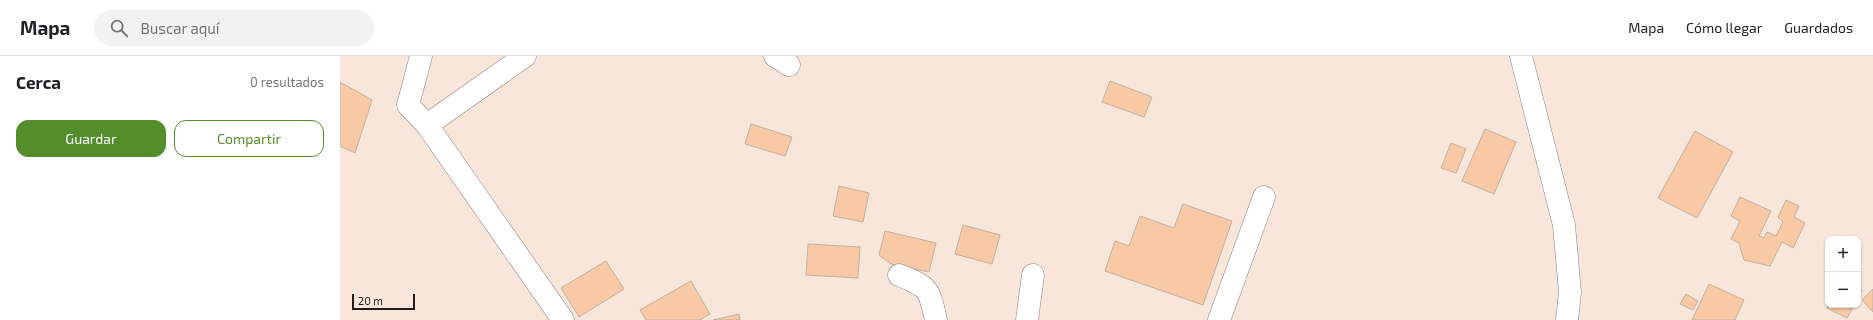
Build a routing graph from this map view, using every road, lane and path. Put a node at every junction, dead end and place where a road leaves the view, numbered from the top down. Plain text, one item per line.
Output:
1 (421, 56) edge
2 (525, 56) edge
3 (1521, 56) edge
4 (427, 125) junction
5 (1264, 197) dead end
6 (899, 275) dead end
7 (1033, 275) dead end
8 (563, 320) edge
9 (936, 320) edge
10 (1027, 320) edge
11 (1219, 320) edge
12 (1567, 320) edge

1 - 4 street
2 - 4 street
3 - 12 street
4 - 8 street
5 - 11 street
6 - 9 street
7 - 10 street

